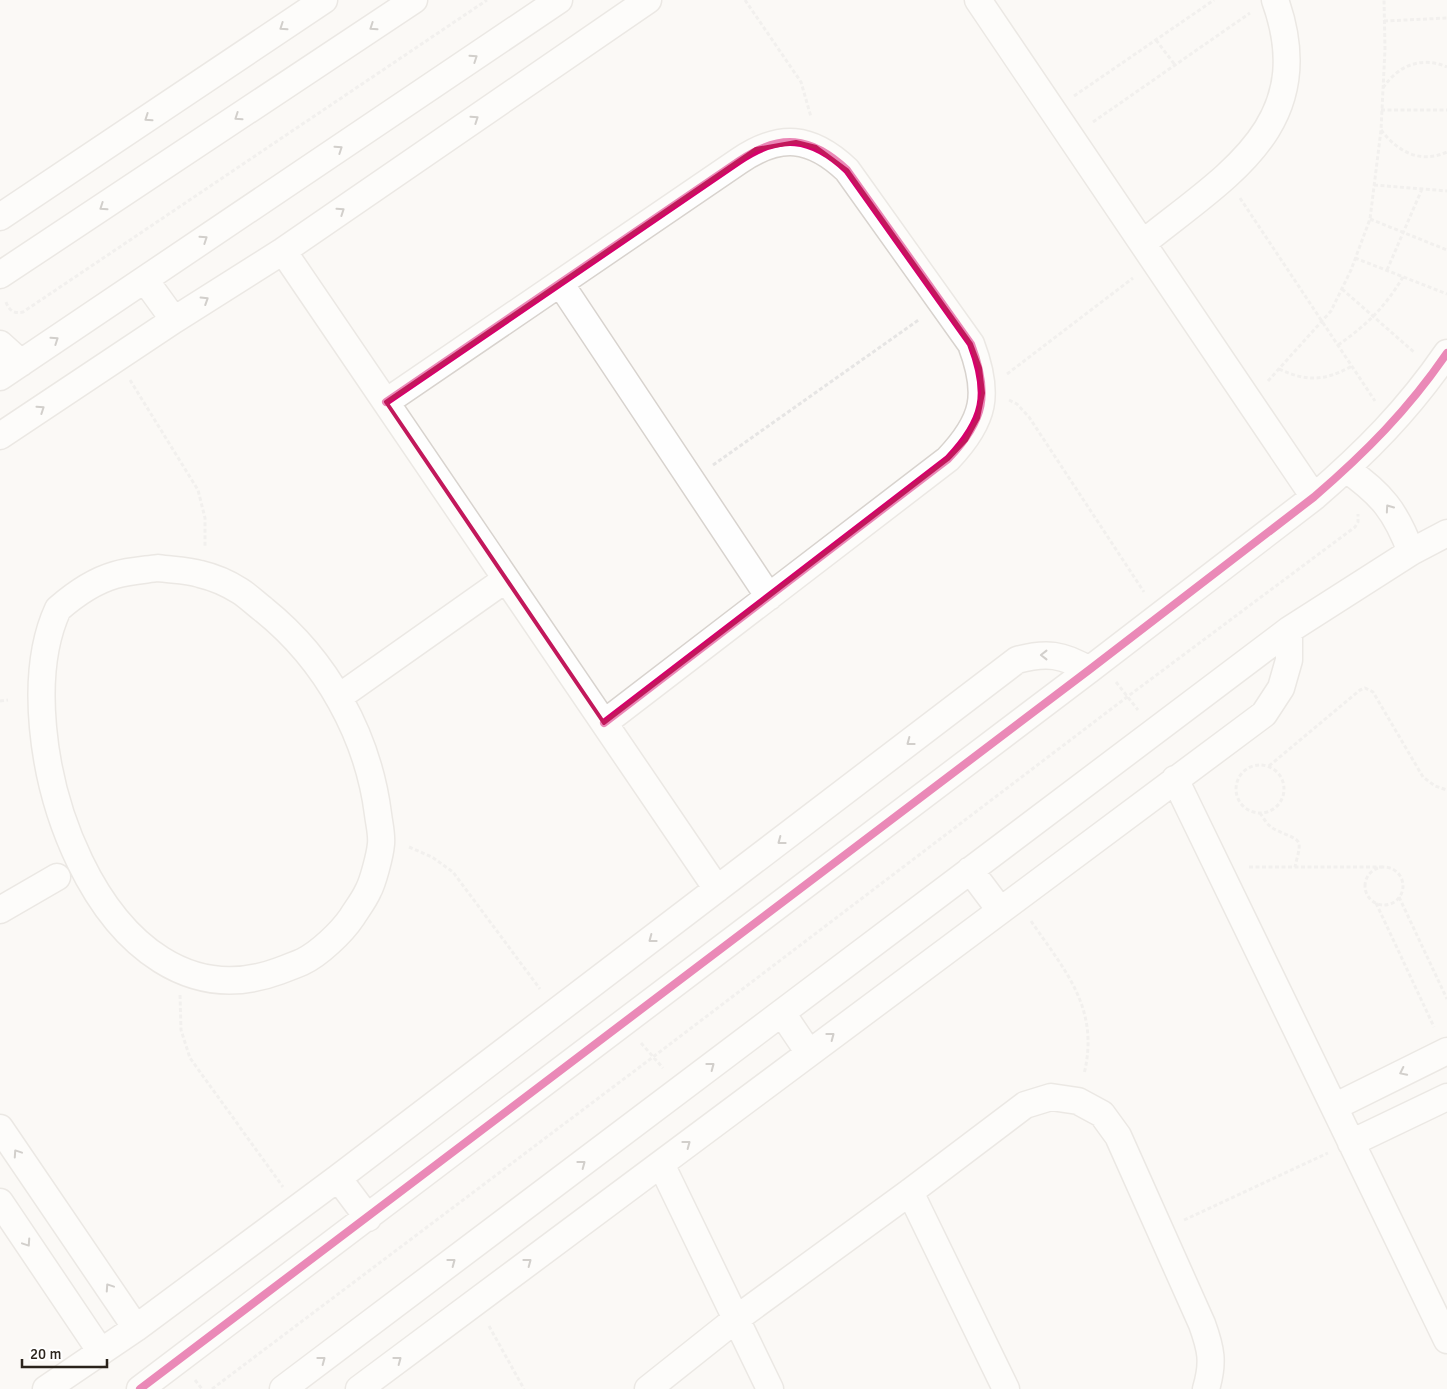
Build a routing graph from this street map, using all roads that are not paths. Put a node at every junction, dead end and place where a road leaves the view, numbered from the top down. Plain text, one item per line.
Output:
1 (324, 0) edge
2 (414, 0) edge
3 (559, 0) edge
4 (648, 0) edge
5 (978, 0) edge
6 (1265, 5) edge
7 (0, 217) edge
8 (283, 251) junction
9 (1149, 252) junction
10 (145, 280) junction
11 (560, 283) junction
12 (3, 287) edge
13 (174, 320) junction
14 (0, 344) edge
15 (1441, 362) edge
16 (10, 370) edge
17 (386, 402) junction
18 (0, 436) edge
19 (1346, 469) junction
20 (1314, 497) junction
21 (1447, 533) edge
22 (1411, 552) junction
23 (506, 579) junction
24 (769, 597) junction
25 (1288, 630) junction
26 (20, 658) dead end
27 (1095, 666) junction
28 (339, 697) junction
29 (604, 723) junction
30 (1175, 779) junction
31 (970, 870) junction
32 (717, 889) junction
33 (1008, 904) junction
34 (0, 910) edge
35 (782, 1012) junction
36 (1446, 1051) edge
37 (809, 1053) junction
38 (1447, 1097) edge
39 (1334, 1107) junction
40 (0, 1128) edge
41 (1351, 1143) junction
42 (661, 1164) junction
43 (338, 1178) junction
44 (910, 1192) junction
45 (0, 1202) edge
46 (368, 1218) junction
47 (736, 1319) junction
48 (1444, 1325) edge
49 (136, 1328) junction
50 (101, 1352) junction
51 (46, 1389) edge
52 (140, 1389) edge
53 (283, 1389) edge
54 (359, 1389) edge
55 (648, 1389) edge
56 (770, 1389) edge
57 (1006, 1389) edge
58 (1206, 1389) edge

1 -> 7 street
2 -> 12 street
10 -> 3 street
8 -> 4 street
5 - 9 street
6 - 9 street
13 -> 8 street
8 - 17 street
9 - 20 street
10 - 13 street
16 -> 10 street
11 - 17 street
11 - 24 street
11 - 24 street
18 -> 13 street
14 - 16 street
15 - 19 street
17 - 23 street
19 - 20 street
22 -> 19 street
20 - 27 street
21 - 22 street
22 - 25 street
23 - 28 street
23 - 29 street
24 - 29 street
25 - 30 street
25 - 31 street
26 - 28 street
27 -> 32 street
27 - 46 street
28 - 34 street
29 - 32 street
30 - 33 street
30 - 39 street
31 - 33 street
31 - 35 street
32 -> 43 street
37 -> 33 street
35 - 37 street
53 -> 35 street
36 -> 39 street
42 -> 37 street
38 - 41 street
39 - 41 street
49 -> 40 street
41 - 48 street
42 - 47 street
54 -> 42 street
43 - 46 street
43 - 49 street
44 - 47 street
44 - 57 street
44 - 58 street
45 -> 50 street
46 - 52 street
47 - 55 street
47 - 56 street
49 - 50 street
50 - 51 street

